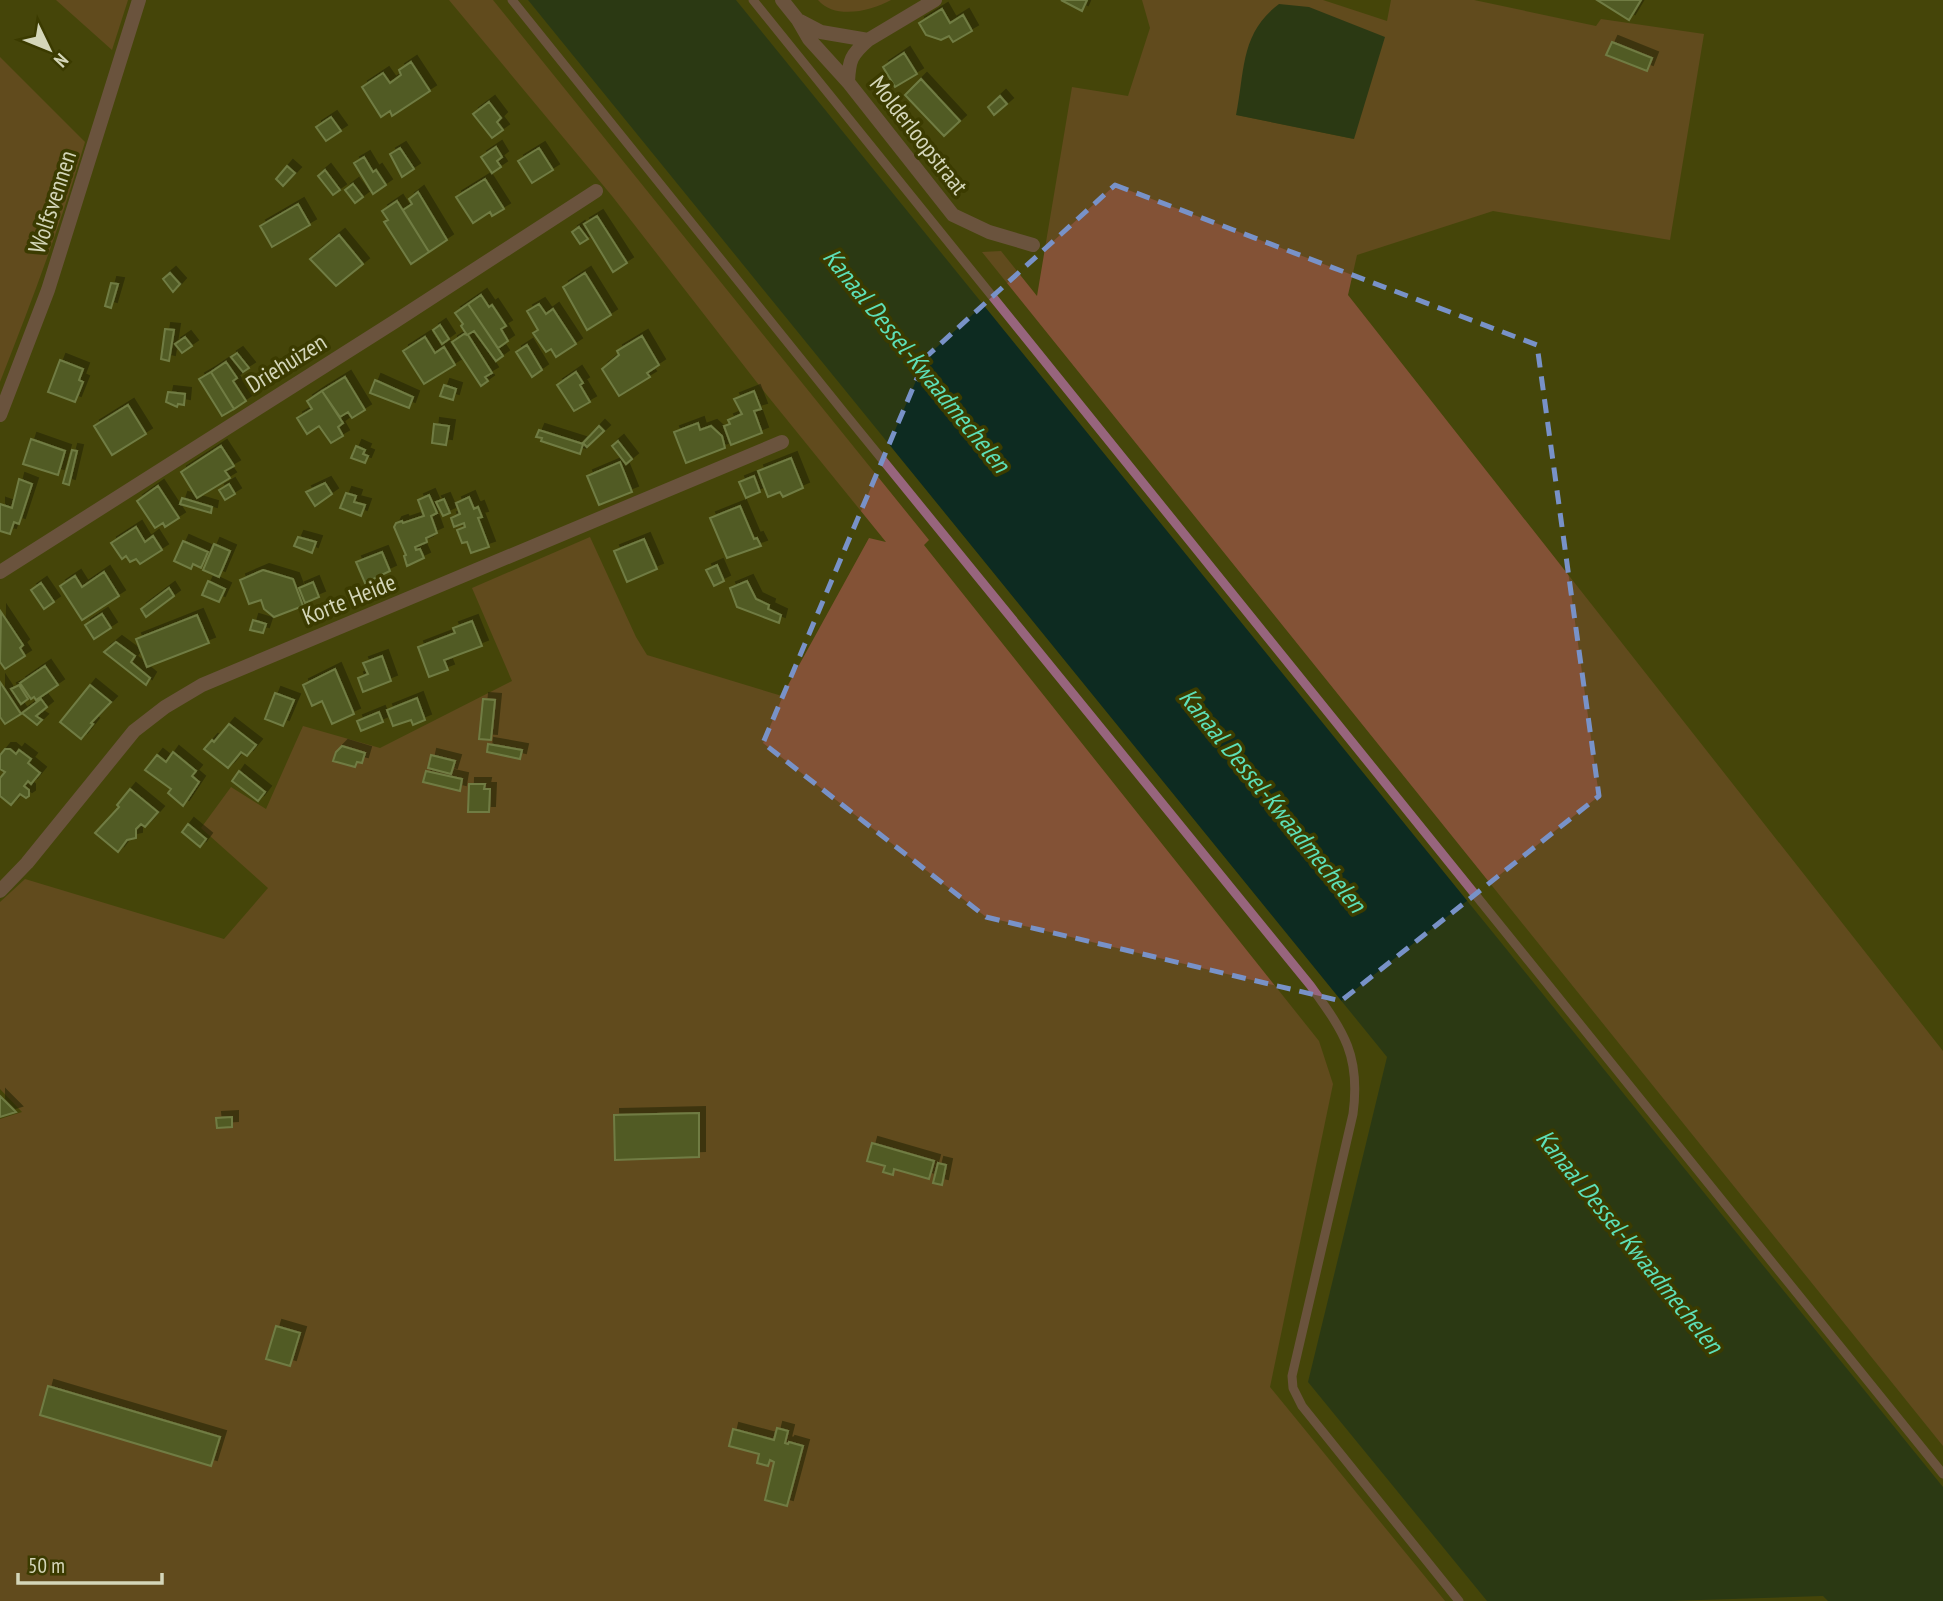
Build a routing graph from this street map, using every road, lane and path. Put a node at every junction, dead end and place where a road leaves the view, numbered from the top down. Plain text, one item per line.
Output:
1 (139, 0) edge
2 (512, 0) edge
3 (753, 0) edge
4 (782, 0) edge
5 (935, 0) edge
6 (799, 20) junction
7 (868, 40) junction
8 (848, 82) junction
9 (596, 191) dead end
10 (1033, 245) dead end
11 (0, 415) edge
12 (782, 442) dead end
13 (0, 572) edge
14 (0, 891) edge
15 (1943, 1474) edge
16 (1459, 1601) edge

1 - 11 street, Wolfsvennen
2 - 16 lane
3 - 15 lane
4 - 6 street, Molderloopstraat
5 - 7 street, Molderloopstraat
6 - 7 street, Molderloopstraat
6 - 8 street, Molderloopstraat
7 - 8 street, Molderloopstraat
8 - 10 street, Molderloopstraat
9 - 13 street, Driehuizen
12 - 14 street, Korte Heide

